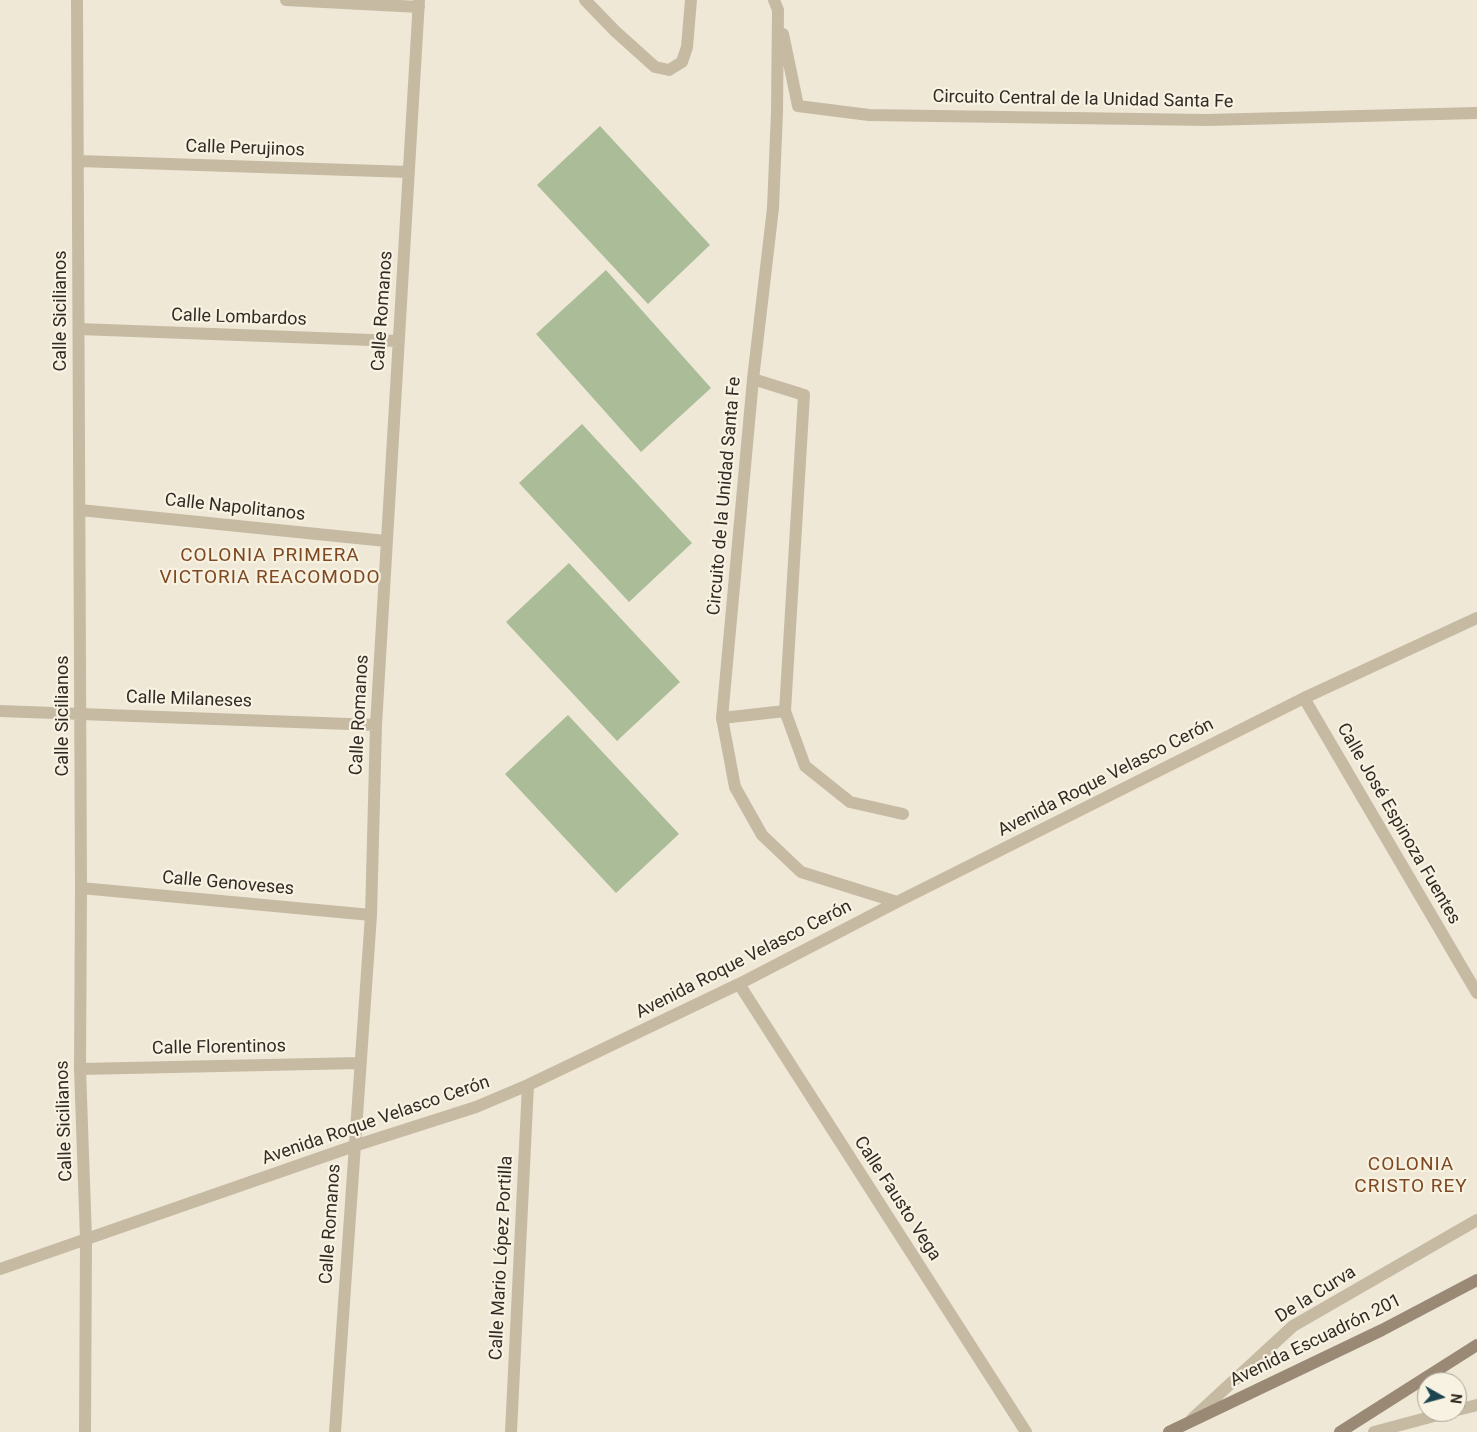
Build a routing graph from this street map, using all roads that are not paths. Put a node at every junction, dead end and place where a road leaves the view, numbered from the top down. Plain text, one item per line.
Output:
1 (78, 0) edge
2 (286, 0) edge
3 (585, 0) edge
4 (691, 0) edge
5 (419, 3) edge
6 (778, 3) edge
7 (1477, 113) edge
8 (78, 161) junction
9 (409, 172) junction
10 (79, 329) junction
11 (398, 341) junction
12 (753, 379) junction
13 (80, 510) junction
14 (386, 541) junction
15 (1477, 618) edge
16 (1304, 698) junction
17 (0, 711) edge
18 (785, 711) junction
19 (80, 713) junction
20 (722, 718) junction
21 (376, 725) junction
22 (903, 814) dead end
23 (81, 888) junction
24 (897, 902) junction
25 (371, 914) junction
26 (739, 984) junction
27 (1477, 993) edge
28 (360, 1063) junction
29 (80, 1069) junction
30 (528, 1085) junction
31 (354, 1146) junction
32 (1477, 1220) edge
33 (86, 1239) junction
34 (0, 1269) edge
35 (1477, 1280) edge
36 (1477, 1344) edge
37 (1417, 1421) edge
38 (1189, 1422) junction
39 (85, 1432) edge
40 (335, 1432) edge
41 (511, 1432) edge
42 (1026, 1432) edge
43 (1169, 1432) edge
44 (1340, 1432) edge
45 (1374, 1432) edge

1 - 8 street, Calle Sicilianos
2 - 5 street
3 - 4 street
5 - 9 street, Calle Romanos
6 - 7 street, Circuito Central de la Unidad Santa Fe
6 - 12 street, Circuito de la Unidad Santa Fe
8 - 9 street, Calle Perujinos
8 - 10 street, Calle Sicilianos
9 - 11 street, Calle Romanos
10 - 11 street, Calle Lombardos
10 - 13 street, Calle Sicilianos
11 - 14 street, Calle Romanos
12 - 18 street
12 - 20 street, Circuito de la Unidad Santa Fe
13 - 14 street, Calle Napolitanos
13 - 19 street, Calle Sicilianos
14 - 21 street, Calle Romanos
15 - 16 street, Avenida Roque Velasco Cerón
16 - 24 street, Avenida Roque Velasco Cerón
16 - 27 street, Calle José Espinoza Fuentes
17 - 19 street, Calle Milaneses
18 - 20 street
18 - 22 street
19 - 21 street, Calle Milaneses
19 - 23 street, Calle Sicilianos
20 - 24 street, Circuito de la Unidad Santa Fe
21 - 25 street, Calle Romanos
23 - 25 street, Calle Genoveses
23 - 29 street, Calle Sicilianos
24 - 26 street, Avenida Roque Velasco Cerón
25 - 28 street, Calle Romanos
26 - 30 street, Avenida Roque Velasco Cerón
26 - 42 street, Calle Fausto Vega
28 - 29 street, Calle Florentinos
28 - 31 street, Calle Romanos
29 - 33 street, Calle Sicilianos
30 - 31 street, Avenida Roque Velasco Cerón
30 - 41 street, Calle Mario López Portilla
31 - 33 street, Avenida Roque Velasco Cerón
31 - 40 street, Calle Romanos
32 - 38 street, De la Curva
33 - 34 street, Avenida Roque Velasco Cerón
33 - 39 street, Calle Sicilianos
35 - 38 main road, Avenida Escuadrón 201
36 - 44 main road
37 - 45 street
38 - 43 main road, Avenida Escuadrón 201

